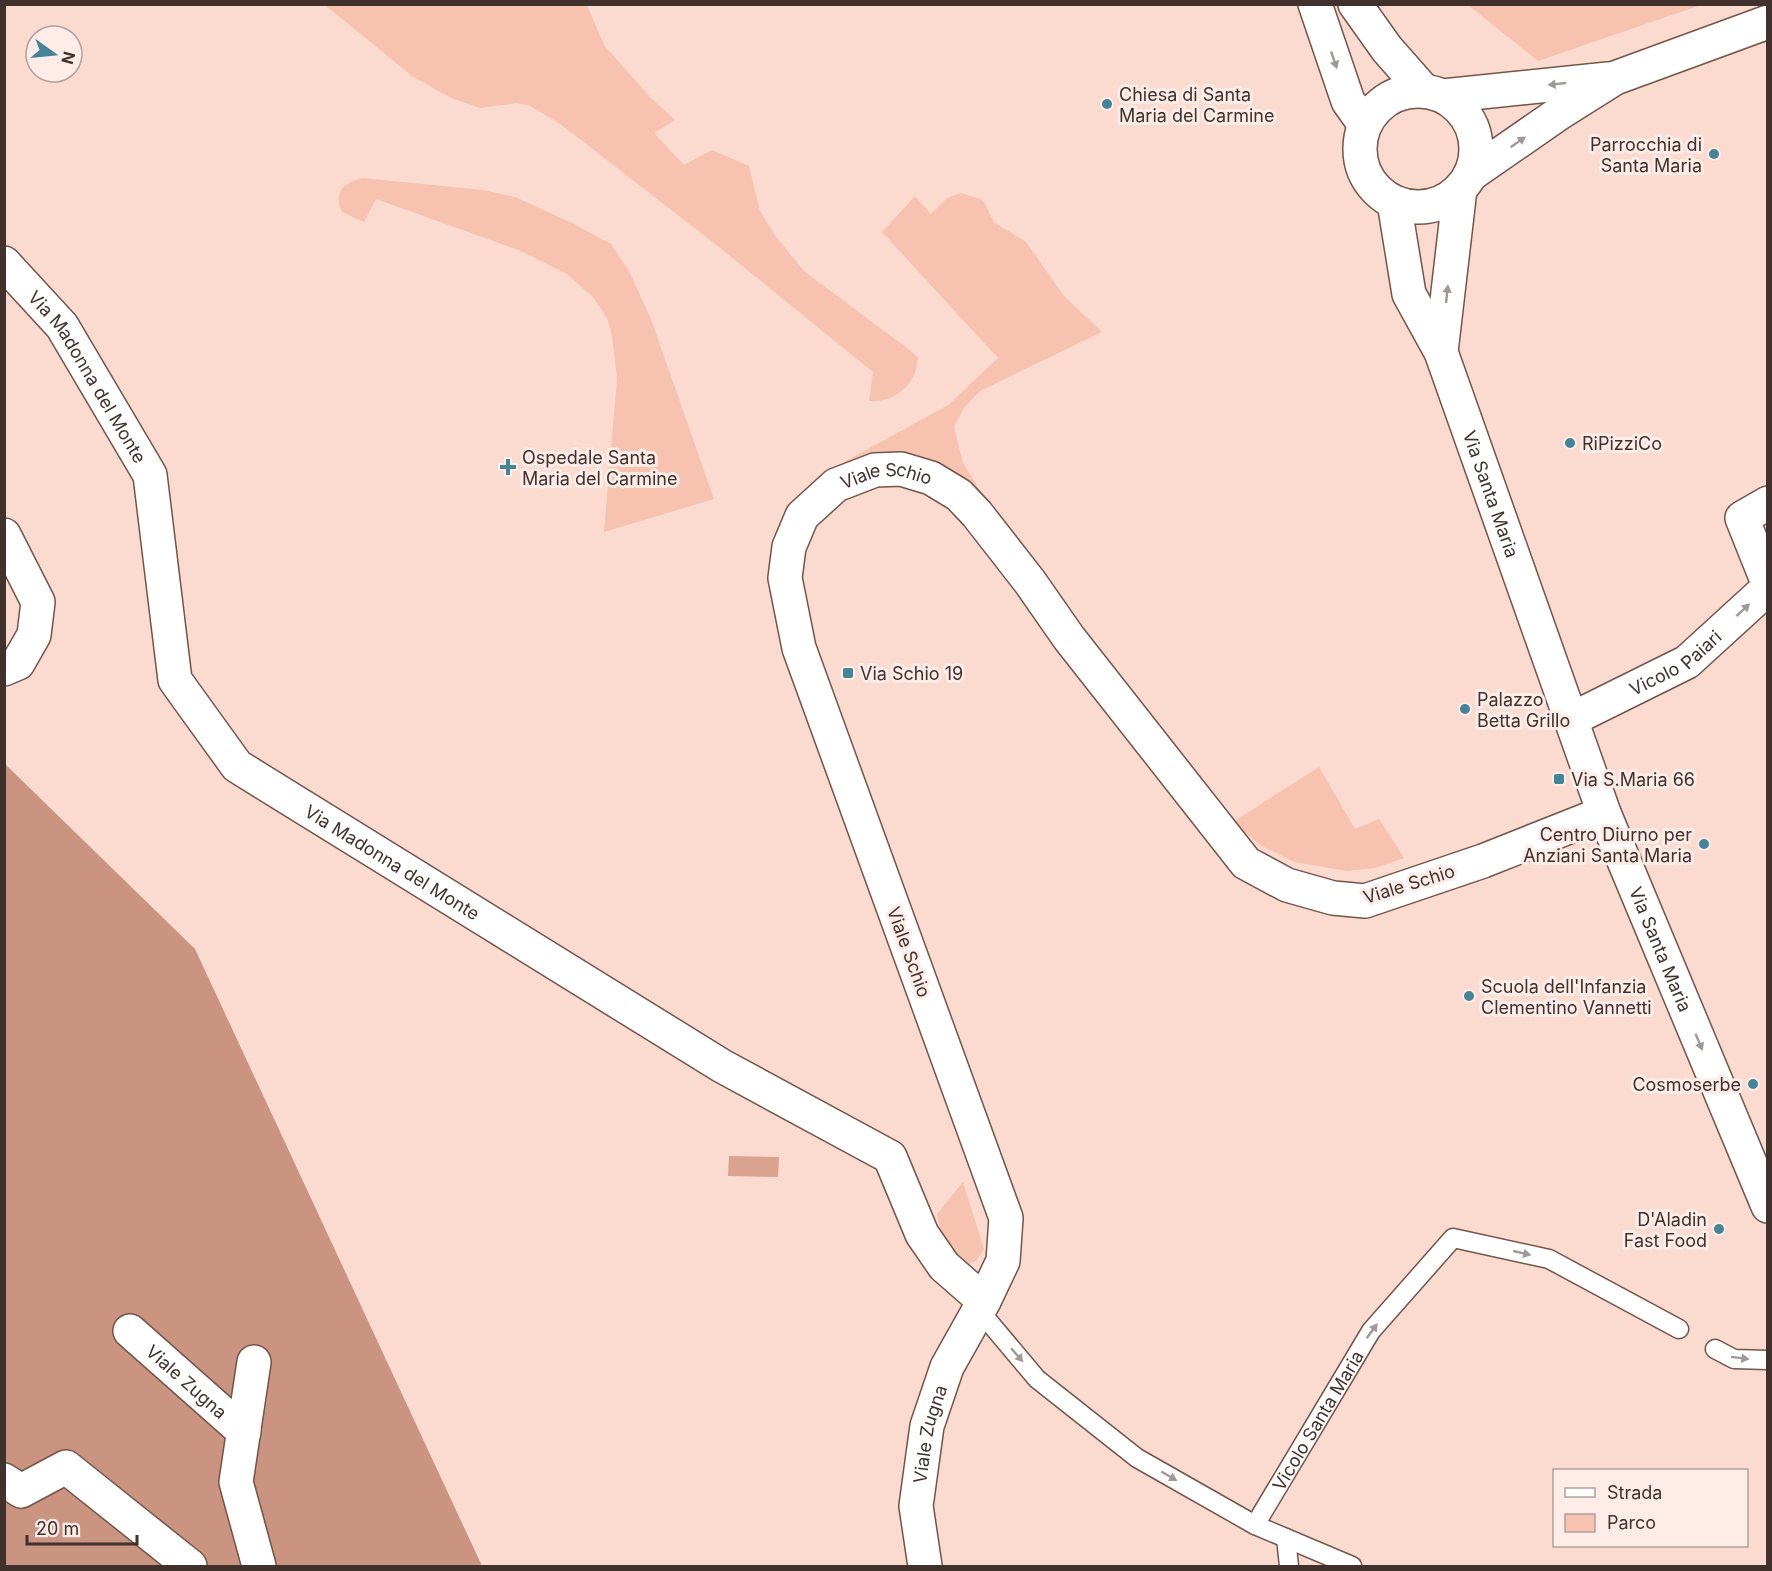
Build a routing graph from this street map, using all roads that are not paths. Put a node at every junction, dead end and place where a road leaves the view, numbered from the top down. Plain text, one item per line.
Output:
1 (1315, 4) edge
2 (1355, 4) edge
3 (1767, 22) edge
4 (1615, 78) junction
5 (1433, 94) junction
6 (1365, 124) junction
7 (1465, 182) junction
8 (1394, 202) junction
9 (4, 263) edge
10 (1441, 352) junction
11 (1767, 504) edge
12 (4, 535) edge
13 (1767, 582) edge
14 (1767, 588) edge
15 (4, 669) edge
16 (1572, 718) junction
17 (1604, 813) junction
18 (1767, 1206) edge
19 (982, 1306) junction
20 (1679, 1329) dead end
21 (130, 1331) dead end
22 (1715, 1349) dead end
23 (1767, 1359) edge
24 (254, 1362) dead end
25 (244, 1432) junction
26 (4, 1480) edge
27 (1255, 1525) junction
28 (1286, 1538) junction
29 (190, 1566) edge
30 (259, 1566) edge
31 (925, 1566) edge
32 (1289, 1566) edge
33 (1352, 1566) edge

1 -> 6 street
2 - 5 street
3 - 4 street
4 -> 5 street
7 -> 4 street
5 - 6 street
5 - 7 street
6 - 8 street
7 - 8 street
10 -> 7 street, Via Santa Maria
8 - 10 street, Via Santa Maria
9 - 19 street, Via Madonna del Monte
10 - 16 street, Via Santa Maria
11 - 13 street
12 - 15 street
16 -> 14 street, Vicolo Paiari
16 - 17 street, Via Santa Maria
17 -> 18 street, Via Santa Maria
17 - 19 street, Viale Schio
19 -> 27 lane
19 - 31 street, Viale Zugna
27 -> 20 lane, Vicolo Santa Maria
21 - 25 street, Viale Zugna
22 -> 23 lane
24 - 25 street, Viale Zugna
25 - 30 street, Viale Zugna
26 - 29 street
27 - 28 lane
28 - 32 lane
28 - 33 lane

